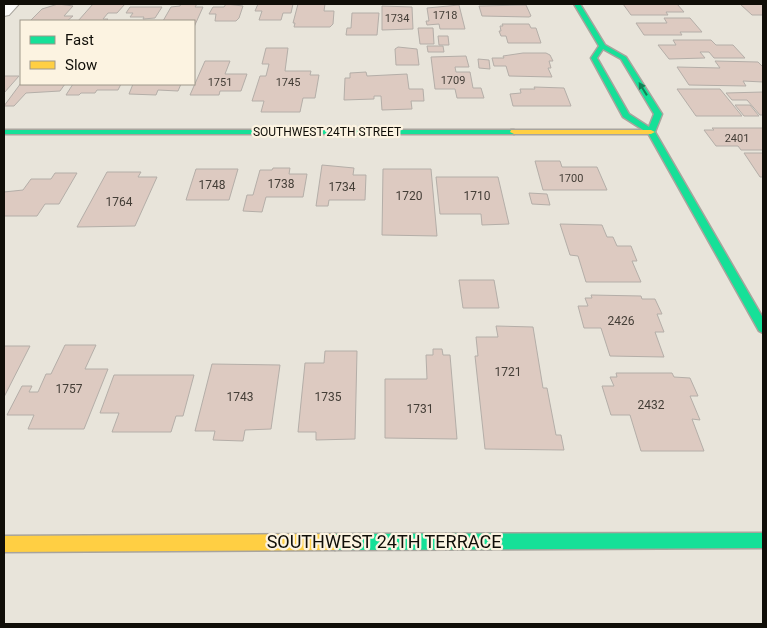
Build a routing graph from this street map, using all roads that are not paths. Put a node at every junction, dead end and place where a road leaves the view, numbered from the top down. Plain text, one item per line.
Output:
1 (12, 4) edge
2 (577, 4) edge
3 (4, 12) edge
4 (602, 46) junction
5 (4, 132) edge
6 (651, 132) junction
7 (763, 328) edge
8 (763, 540) edge
9 (4, 544) edge

1 - 3 street
2 - 4 street
6 -> 4 street
4 - 6 street
5 - 6 street, SOUTHWEST 24TH STREET
6 - 7 street
8 - 9 street, SOUTHWEST 24TH TERRACE

